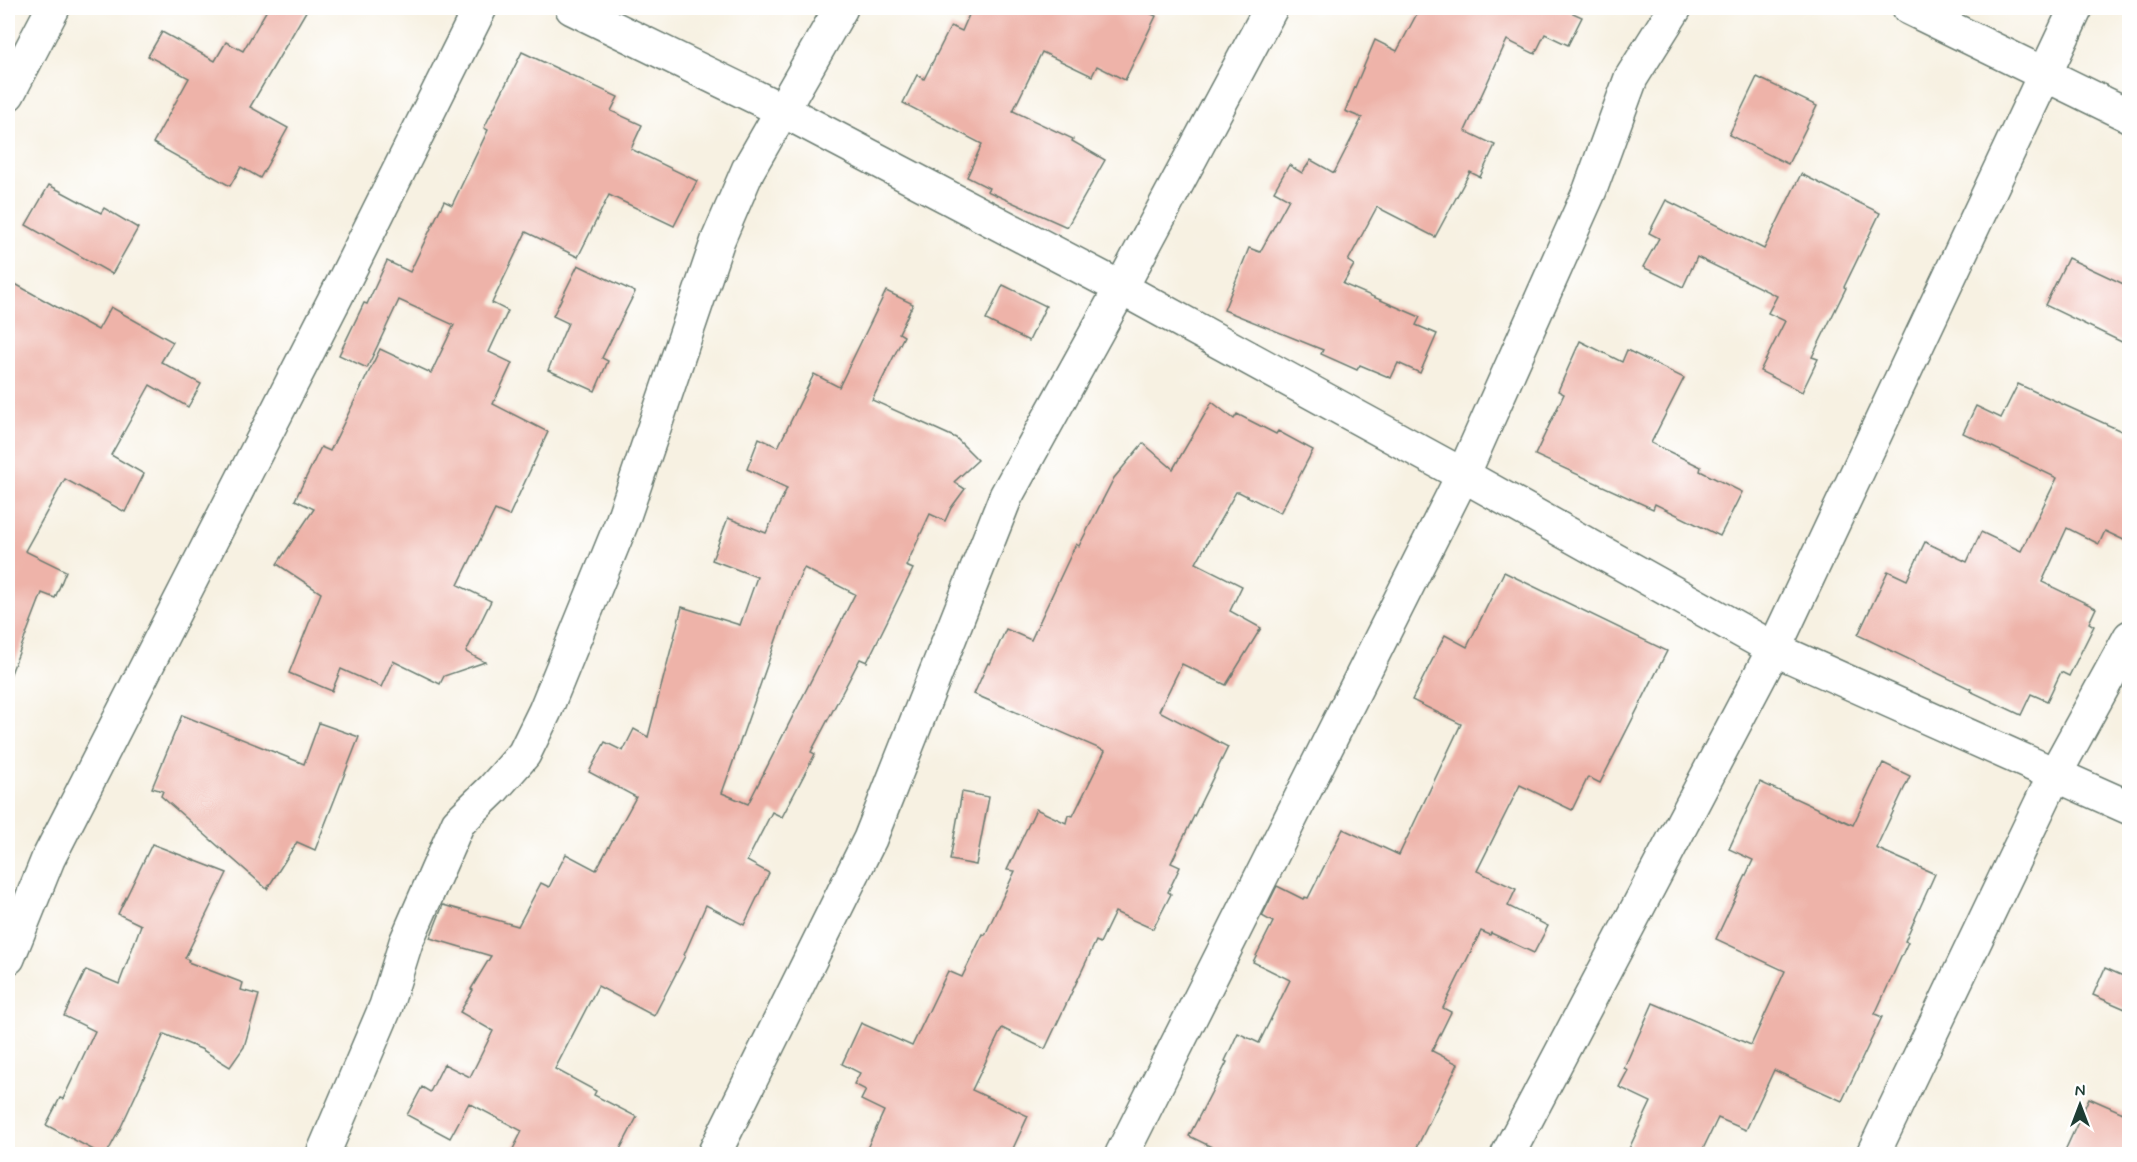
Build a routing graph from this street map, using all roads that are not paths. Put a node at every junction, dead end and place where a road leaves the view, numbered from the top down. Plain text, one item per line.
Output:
1 (53, 8) edge
2 (480, 8) edge
3 (572, 8) edge
4 (841, 8) edge
5 (1271, 8) edge
6 (1676, 8) edge
7 (1909, 8) edge
8 (2076, 8) edge
9 (2044, 74) junction
10 (8, 94) edge
11 (782, 110) junction
12 (2130, 116) edge
13 (1121, 288) junction
14 (1463, 475) junction
15 (2130, 637) edge
16 (1774, 649) junction
17 (2055, 774) junction
18 (2130, 808) edge
19 (8, 958) edge
20 (323, 1155) edge
21 (714, 1155) edge
22 (1122, 1155) edge
23 (1508, 1155) edge
24 (1873, 1155) edge

1 - 10 street
2 - 19 street
3 - 11 street
4 - 11 street
5 - 13 street
6 - 14 street
7 - 9 street
8 - 9 street
9 - 12 street
9 - 16 street
11 - 13 street
11 - 20 street
13 - 14 street
13 - 21 street
14 - 16 street
14 - 22 street
15 - 17 street
16 - 17 street
16 - 23 street
17 - 18 street
17 - 24 street

